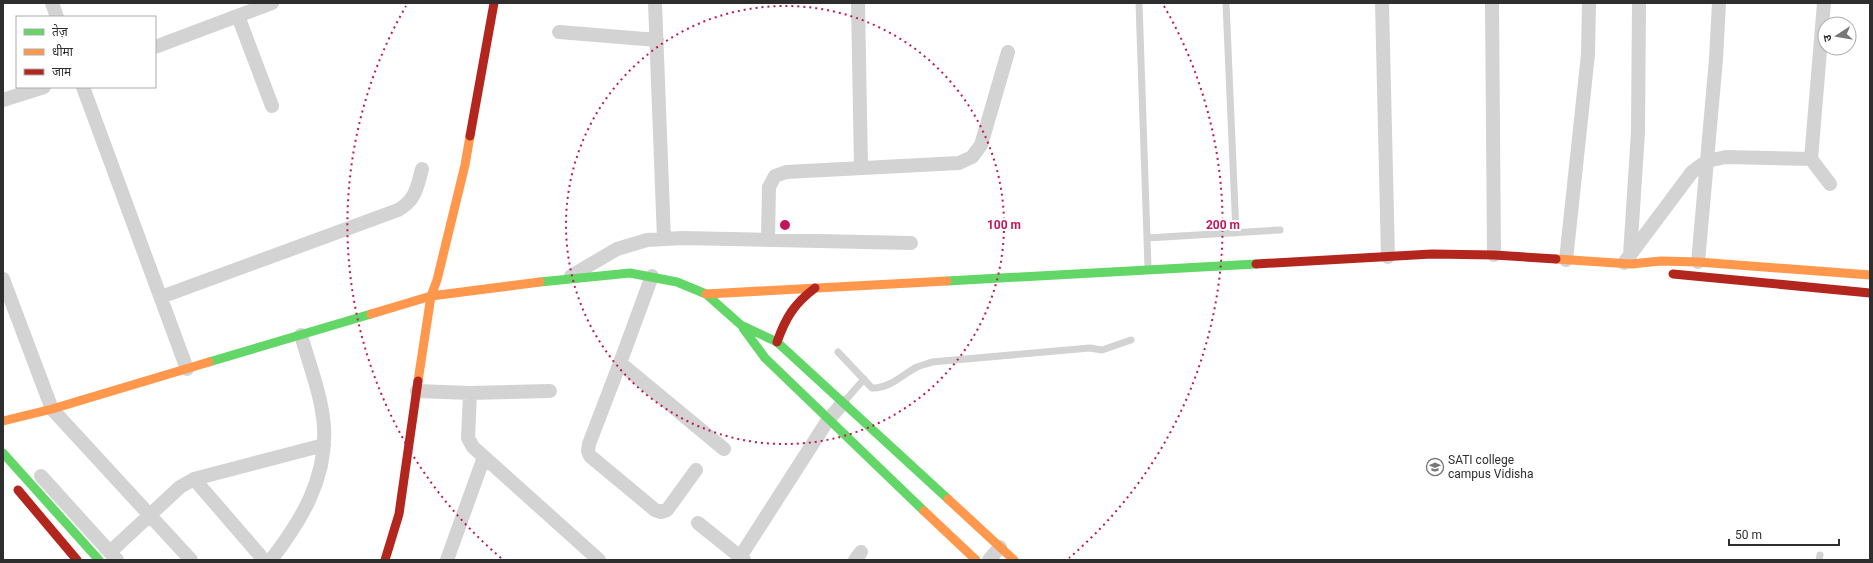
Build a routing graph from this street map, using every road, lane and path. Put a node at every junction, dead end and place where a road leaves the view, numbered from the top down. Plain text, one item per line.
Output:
1 (52, 3) edge
2 (272, 3) edge
3 (494, 3) edge
4 (655, 3) edge
5 (858, 3) edge
6 (1139, 3) edge
7 (1226, 3) edge
8 (1382, 3) edge
9 (1492, 3) edge
10 (1589, 3) edge
11 (1639, 3) edge
12 (1719, 3) edge
13 (1824, 3) edge
14 (57, 16) edge
15 (238, 16) junction
16 (559, 32) dead end
17 (656, 40) junction
18 (156, 47) edge
19 (1008, 52) dead end
20 (41, 88) edge
21 (83, 88) edge
22 (3, 100) edge
23 (272, 106) dead end
24 (1811, 159) junction
25 (1707, 161) junction
26 (861, 168) junction
27 (422, 169) dead end
28 (1830, 184) dead end
29 (1280, 230) dead end
30 (1236, 233) junction
31 (1147, 238) junction
32 (664, 239) junction
33 (768, 240) junction
34 (912, 243) dead end
35 (1494, 255) junction
36 (1388, 257) junction
37 (1566, 260) junction
38 (1628, 261) junction
39 (1698, 262) junction
40 (1148, 269) junction
41 (1652, 270) dead end
42 (1667, 274) dead end
43 (1870, 275) edge
44 (652, 276) junction
45 (569, 278) junction
46 (3, 279) edge
47 (815, 288) junction
48 (1870, 293) edge
49 (706, 294) junction
50 (431, 296) junction
51 (161, 297) junction
52 (741, 325) junction
53 (301, 335) junction
54 (1131, 340) dead end
55 (777, 342) junction
56 (838, 352) dead end
57 (620, 363) junction
58 (187, 369) junction
59 (864, 379) junction
60 (416, 391) junction
61 (550, 391) dead end
62 (470, 393) junction
63 (843, 403) junction
64 (52, 409) junction
65 (828, 420) junction
66 (3, 421) edge
67 (324, 445) junction
68 (724, 449) dead end
69 (3, 453) edge
70 (484, 457) junction
71 (696, 470) dead end
72 (41, 476) dead end
73 (194, 479) junction
74 (13, 483) dead end
75 (150, 516) junction
76 (698, 523) dead end
77 (1000, 547) junction
78 (109, 557) edge
79 (742, 558) edge
80 (77, 560) edge
81 (191, 560) edge
82 (264, 560) edge
83 (271, 560) edge
84 (384, 560) edge
85 (447, 560) edge
86 (599, 560) edge
87 (976, 560) edge
88 (989, 560) edge
89 (1014, 560) edge

1 - 14 street
2 - 15 street
3 - 50 main road
4 - 17 street
5 - 26 street
6 - 31 lane
7 - 30 lane
8 - 36 street
9 - 35 street
10 - 37 street
11 - 38 street
12 - 25 street
13 - 24 street
15 - 18 street
15 - 23 street
16 - 17 street
17 - 32 street
19 - 26 street
20 - 22 street
21 - 51 street
24 - 25 street
24 - 28 street
25 - 38 street
25 - 39 street
26 - 33 street
27 - 51 street
29 - 30 lane
30 - 31 lane
31 - 40 lane
32 - 33 street
32 - 45 street
33 - 34 street
35 - 36 main road
35 - 37 main road
36 - 40 main road
37 - 38 main road
38 - 39 main road
38 - 41 main road
39 - 43 main road
40 - 47 main road
42 - 48 main road
44 - 45 main road
44 - 49 main road
44 - 57 street
45 - 50 main road
46 - 64 street
47 - 49 main road
47 - 55 main road
49 - 52 main road
50 - 53 main road
50 - 60 main road
51 - 58 street
52 - 55 main road
52 - 65 main road
53 - 58 main road
53 - 67 street
54 - 59 lane
55 - 63 main road
56 - 59 lane
57 - 68 street
57 - 71 street
58 - 64 main road
59 - 63 lane
60 - 62 street
60 - 84 main road
61 - 62 street
62 - 70 street
63 - 65 street
63 - 77 main road
64 - 66 main road
64 - 75 street
65 - 79 street
65 - 87 main road
67 - 73 street
67 - 83 street
69 - 78 main road
70 - 85 street
70 - 86 street
72 - 78 street
73 - 75 street
73 - 82 street
74 - 80 main road
75 - 78 street
75 - 81 street
76 - 79 street
77 - 88 street
77 - 89 main road

